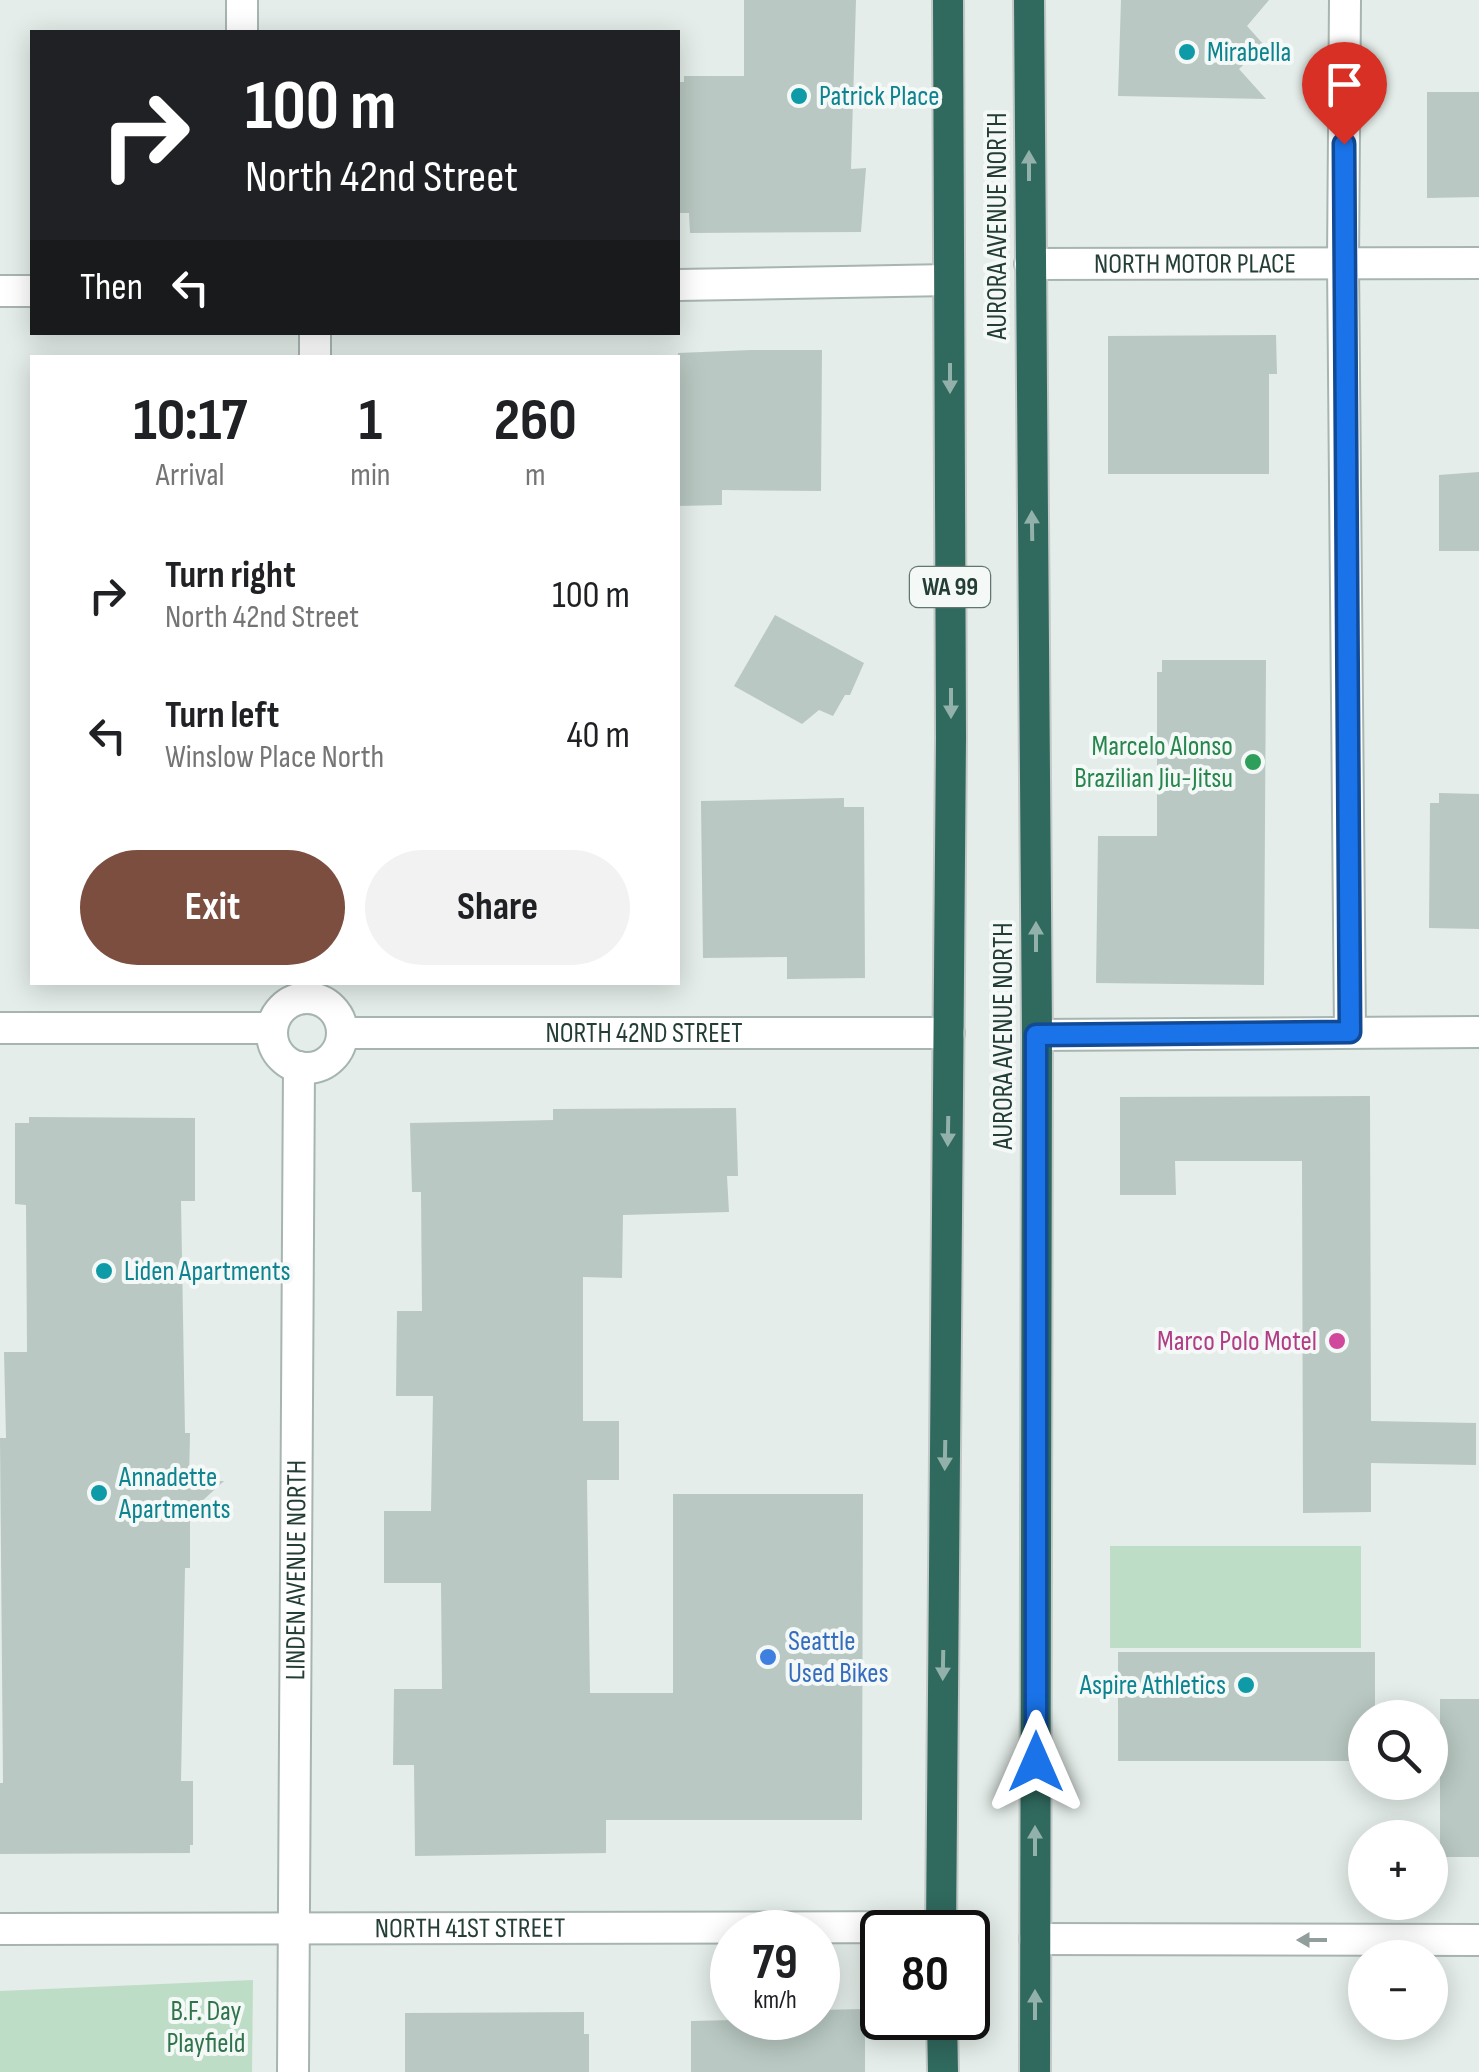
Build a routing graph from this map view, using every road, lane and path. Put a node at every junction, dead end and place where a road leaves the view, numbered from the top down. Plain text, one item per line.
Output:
1 (242, 0) edge
2 (948, 0) edge
3 (1029, 0) edge
4 (1345, 0) edge
5 (242, 30) edge
6 (1343, 263) junction
7 (1479, 263) edge
8 (1030, 264) junction
9 (949, 280) junction
10 (680, 286) edge
11 (0, 291) edge
12 (30, 291) edge
13 (310, 990) edge
14 (0, 1028) edge
15 (272, 1028) junction
16 (1350, 1032) junction
17 (1479, 1032) edge
18 (342, 1033) junction
19 (949, 1033) junction
20 (1036, 1035) junction
21 (299, 1067) junction
22 (941, 1910) edge
23 (294, 1927) junction
24 (0, 1929) edge
25 (860, 1930) edge
26 (1036, 1939) junction
27 (1479, 1940) edge
28 (942, 2040) edge
29 (293, 2072) edge
30 (943, 2072) edge
31 (1035, 2072) edge

1 - 5 street
2 - 9 highway, AURORA AVENUE NORTH / WA 99
8 -> 3 highway, AURORA AVENUE NORTH
4 - 6 street
6 - 7 street, NORTH MOTOR PLACE
6 - 8 street, NORTH MOTOR PLACE
6 - 16 street
20 -> 8 highway, AURORA AVENUE NORTH
9 - 10 street
9 -> 19 highway, AURORA AVENUE NORTH / WA 99
11 - 12 street
13 - 15 street
13 - 18 street
14 - 15 street
15 - 21 street
16 - 17 street
16 - 20 street
18 - 19 street, NORTH 42ND STREET
18 - 21 street
19 -> 22 highway, AURORA AVENUE NORTH / WA 99
26 -> 20 highway, AURORA AVENUE NORTH
21 - 23 street, LINDEN AVENUE NORTH
23 - 24 street, NORTH 41ST STREET
23 - 25 street, NORTH 41ST STREET
23 - 29 street, LINDEN AVENUE NORTH
27 -> 26 street
31 -> 26 highway, AURORA AVENUE NORTH
28 - 30 highway

